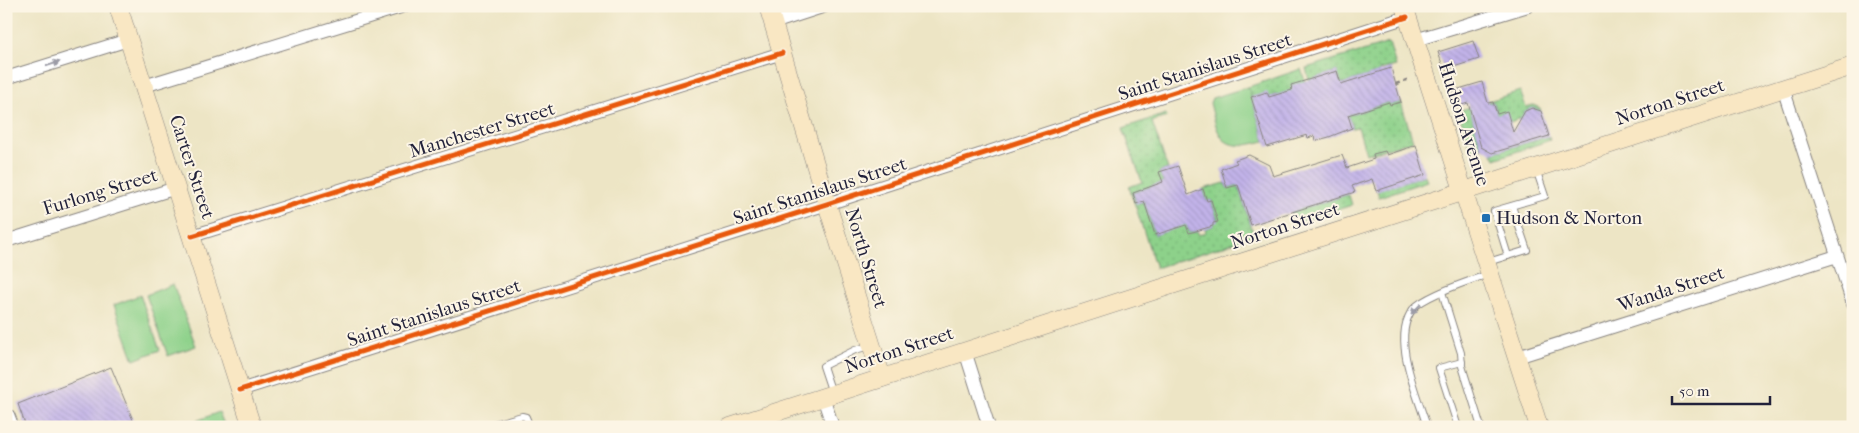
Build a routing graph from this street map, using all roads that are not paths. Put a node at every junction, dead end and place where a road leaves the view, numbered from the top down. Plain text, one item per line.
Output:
1 (118, 6) edge
2 (404, 6) edge
3 (825, 6) edge
4 (1528, 6) edge
5 (1406, 12) edge
6 (771, 14) edge
7 (128, 40) junction
8 (1415, 40) junction
9 (782, 53) junction
10 (1853, 66) edge
11 (6, 78) edge
12 (144, 86) junction
13 (1783, 88) junction
14 (1536, 168) junction
15 (176, 188) junction
16 (1464, 191) junction
17 (827, 204) junction
18 (1512, 206) junction
19 (192, 236) junction
20 (6, 241) edge
21 (1508, 256) junction
22 (1837, 256) junction
23 (1489, 268) junction
24 (1442, 292) junction
25 (1853, 304) edge
26 (871, 345) junction
27 (965, 351) junction
28 (1517, 357) junction
29 (1462, 362) junction
30 (882, 378) junction
31 (240, 390) junction
32 (828, 396) junction
33 (11, 414) dead end
34 (496, 425) edge
35 (16, 427) edge
36 (252, 427) edge
37 (483, 427) edge
38 (530, 427) edge
39 (730, 427) edge
40 (833, 427) edge
41 (990, 427) edge
42 (1427, 427) edge
43 (1458, 427) edge
44 (1481, 427) edge
45 (1539, 427) edge

1 - 7 main road, Carter Street
2 - 12 street
3 - 6 street
4 - 8 street
5 - 8 main road, Hudson Avenue
5 - 17 street, Saint Stanislaus Street
6 - 9 main road, North Street
11 -> 7 street
7 - 12 main road, Carter Street
8 - 16 main road, Hudson Avenue
9 - 17 main road, North Street
9 - 19 street, Manchester Street
10 - 13 main road, Norton Street
12 - 15 main road, Carter Street
13 - 14 main road, Norton Street
13 - 22 street
14 - 16 main road, Norton Street
14 - 18 lane
15 - 19 main road, Carter Street
15 - 20 street, Furlong Street
16 - 23 main road, Hudson Avenue
16 - 27 main road, Norton Street
17 - 26 main road, North Street
17 - 31 street, Saint Stanislaus Street
18 - 21 lane
18 - 21 lane
19 - 31 main road, Carter Street
21 - 23 lane
22 - 25 street
22 - 28 street, Wanda Street
23 - 24 lane
23 - 28 main road, Hudson Avenue
24 - 29 lane
24 -> 42 lane
26 - 30 main road, North Street
26 - 32 lane
27 - 30 main road, Norton Street
27 - 41 street
28 - 45 main road, Hudson Avenue
29 - 43 lane
29 - 44 lane
30 - 32 main road, Norton Street
31 - 36 main road, Carter Street
32 - 39 main road, Norton Street
32 - 40 street
33 - 35 lane
34 - 37 lane
34 - 38 lane

